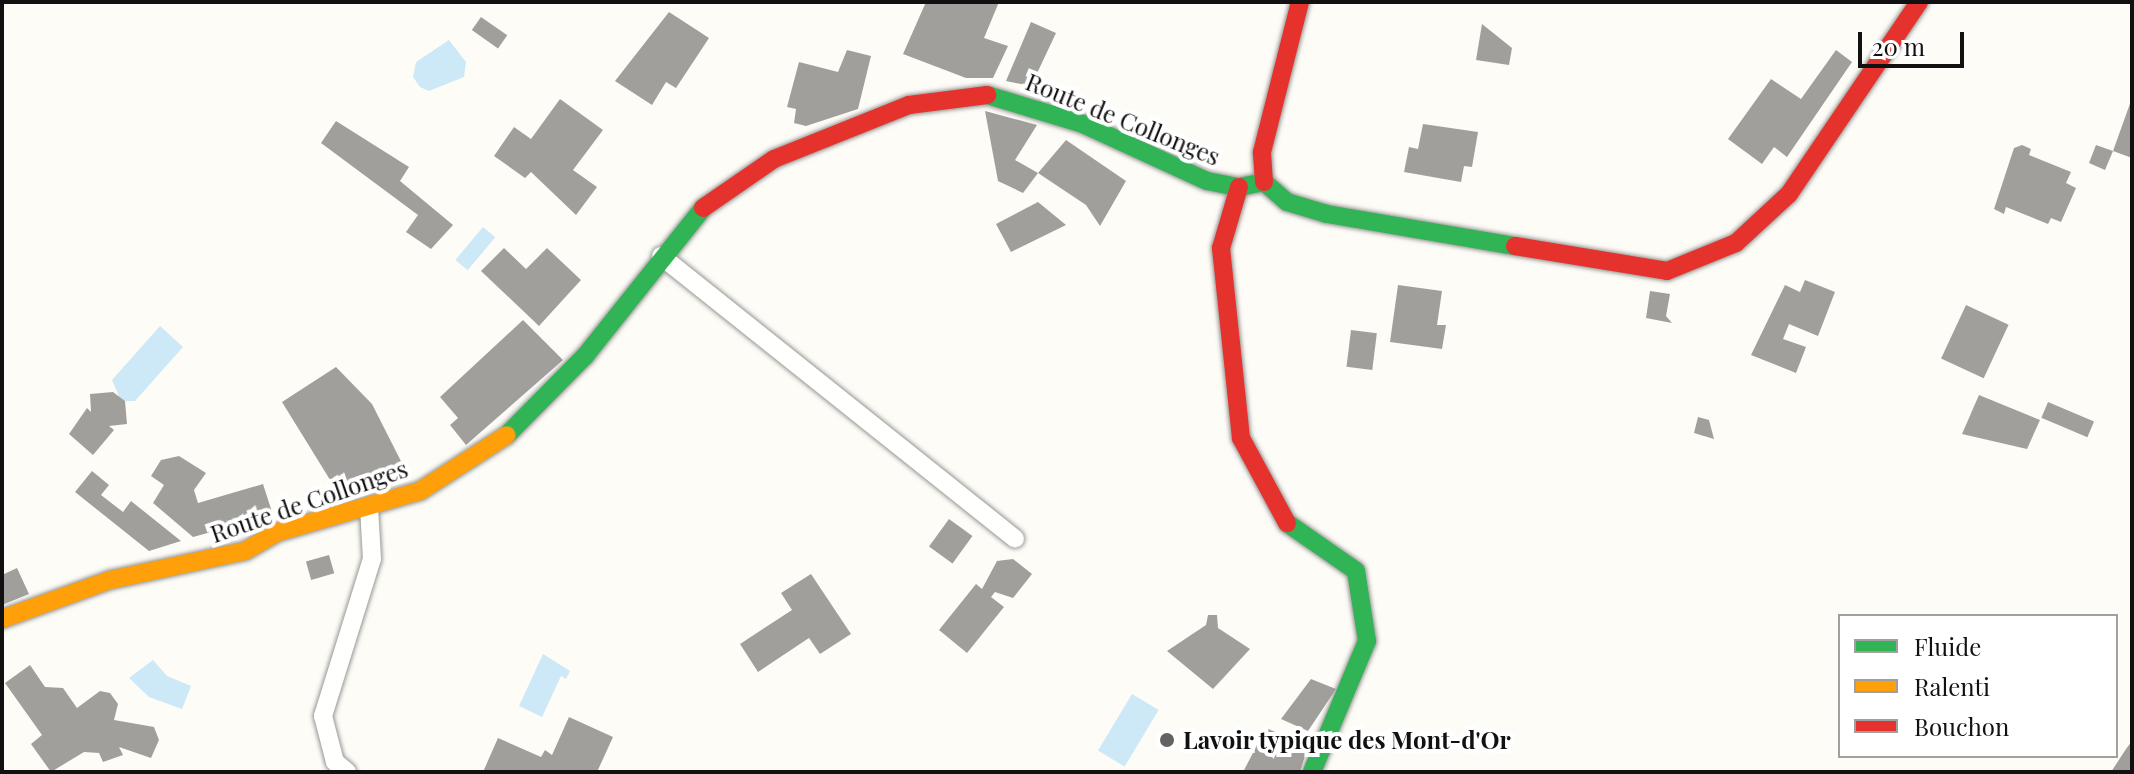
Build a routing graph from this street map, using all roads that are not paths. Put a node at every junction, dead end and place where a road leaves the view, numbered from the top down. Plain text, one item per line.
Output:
1 (1300, 2) edge
2 (1919, 2) edge
3 (1264, 182) junction
4 (1239, 187) junction
5 (657, 254) junction
6 (369, 507) junction
7 (1015, 539) dead end
8 (2, 619) edge
9 (347, 772) edge
10 (1312, 772) edge

1 - 3 street
2 - 3 street
3 - 4 street, Route de Collonges
4 - 5 street, Route de Collonges
4 - 10 street
5 - 6 street, Route de Collonges
5 - 7 lane
6 - 8 street, Route de Collonges
6 - 9 lane

